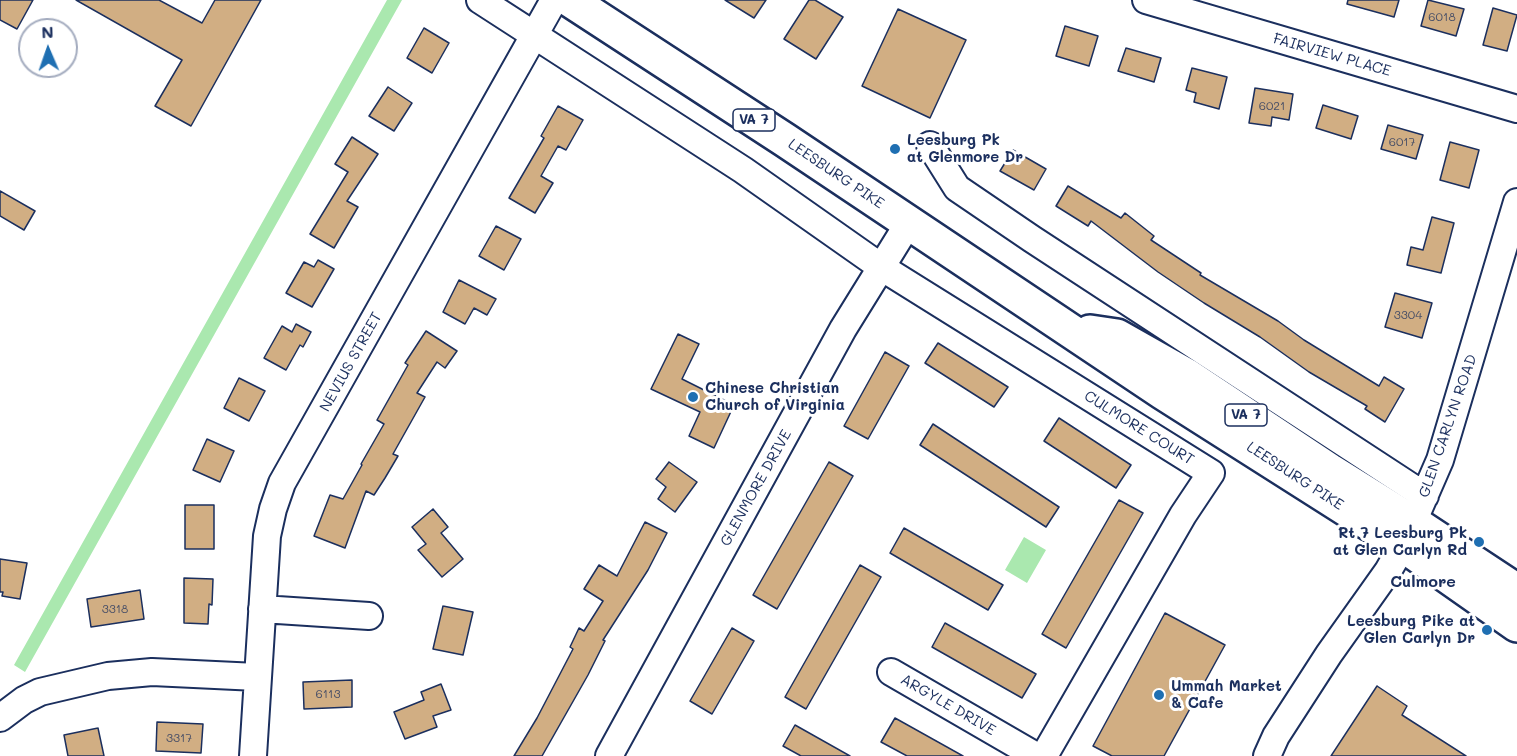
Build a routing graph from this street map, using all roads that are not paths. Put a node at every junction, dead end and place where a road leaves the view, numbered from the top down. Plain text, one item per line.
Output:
1 (480, 0) edge
2 (554, 0) edge
3 (570, 0) edge
4 (1146, 0) edge
5 (534, 35) junction
6 (1517, 109) edge
7 (930, 145) dead end
8 (1517, 202) edge
9 (908, 224) junction
10 (881, 267) junction
11 (1414, 522) junction
12 (1517, 591) edge
13 (262, 609) junction
14 (369, 616) dead end
15 (1517, 625) edge
16 (891, 672) dead end
17 (257, 677) junction
18 (0, 718) edge
19 (253, 756) edge
20 (609, 756) edge
21 (1036, 756) edge
22 (1044, 756) edge
23 (1267, 756) edge

1 - 5 street
2 - 5 street, NEVIUS STREET
3 - 9 main road, LEESBURG PIKE / VA 7
4 - 6 street, FAIRVIEW PLACE
5 - 10 street
5 - 13 street, NEVIUS STREET
7 - 11 street
8 - 11 street, GLEN CARLYN ROAD
9 - 10 street, GLENMORE DRIVE
9 - 11 main road, LEESBURG PIKE / VA 7
10 - 20 street, GLENMORE DRIVE
10 - 22 street, CULMORE COURT
11 - 12 main road, LEESBURG PIKE / VA 7
11 - 15 main road, LEESBURG PIKE / VA 7
11 - 23 street, GLEN CARLYN ROAD
13 - 14 street
13 - 17 street, NEVIUS STREET
16 - 21 street, ARGYLE DRIVE
17 - 18 street
17 - 19 street, NEVIUS STREET

